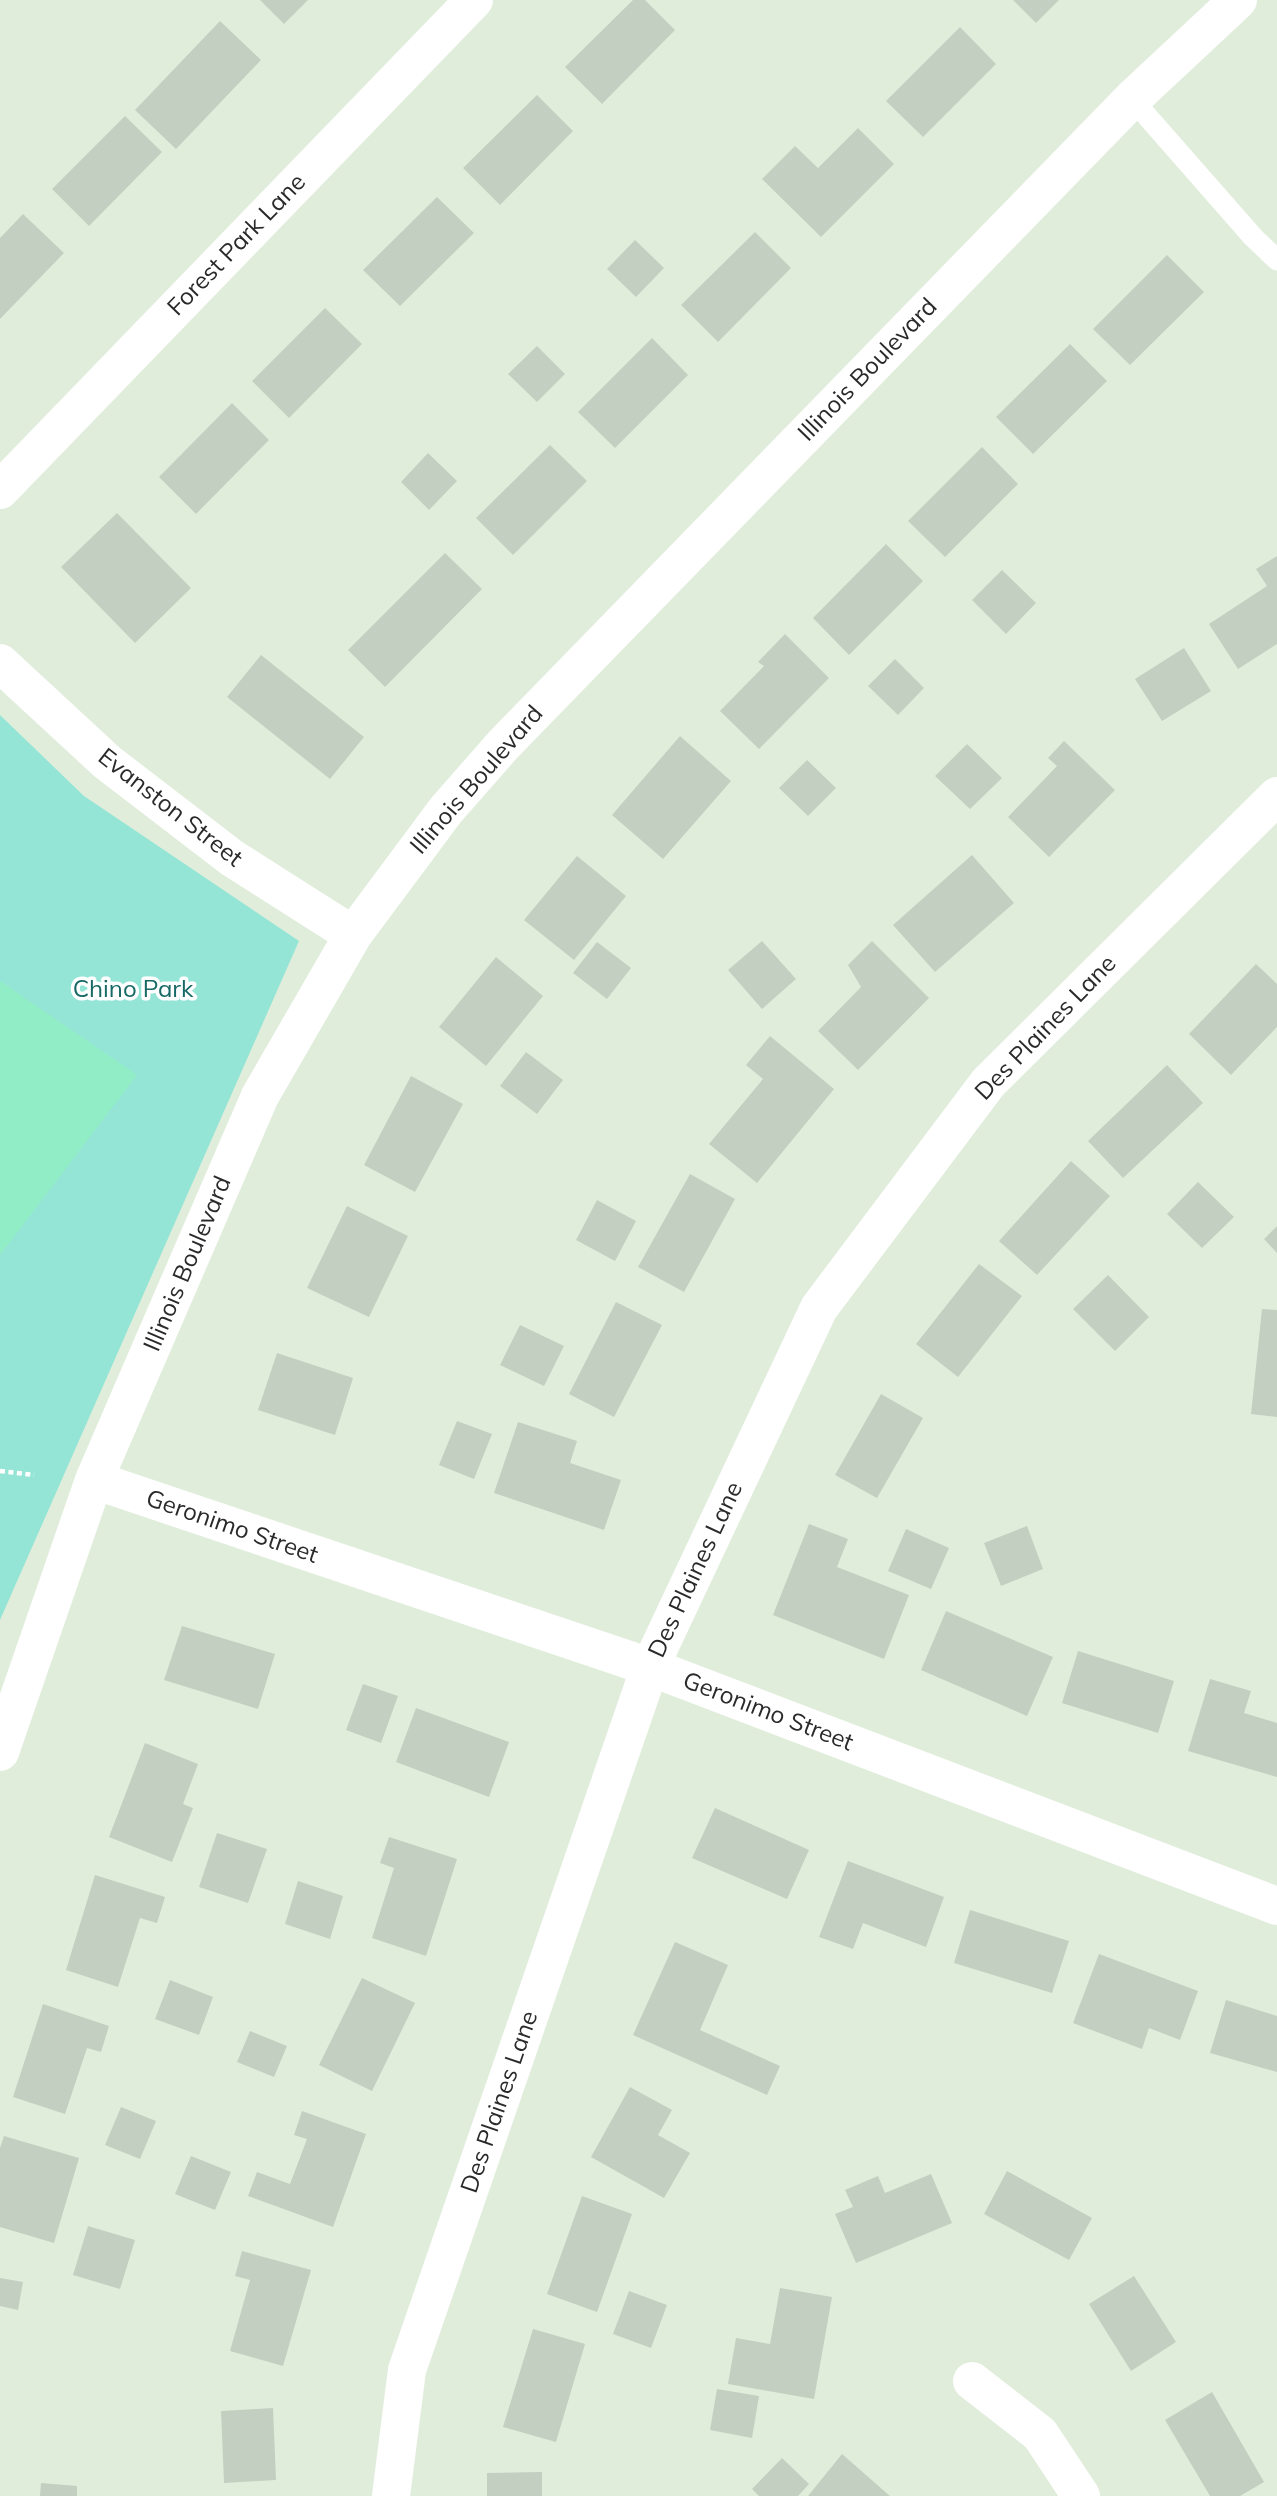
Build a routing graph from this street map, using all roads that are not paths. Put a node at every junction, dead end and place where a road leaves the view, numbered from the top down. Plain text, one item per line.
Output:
1 (474, 0) edge
2 (1238, 0) edge
3 (1132, 99) junction
4 (1277, 260) edge
5 (0, 491) edge
6 (0, 663) edge
7 (1277, 796) edge
8 (353, 935) junction
9 (94, 1480) junction
10 (650, 1667) junction
11 (0, 1752) edge
12 (1277, 1906) edge
13 (972, 2381) dead end
14 (391, 2496) edge
15 (1081, 2496) edge

1 - 5 street, Forest Park Lane
2 - 3 street, Illinois Boulevard
3 - 4 lane
3 - 8 street, Illinois Boulevard
6 - 8 street, Evanston Street
7 - 10 street, Des Plaines Lane
8 - 9 street, Illinois Boulevard
9 - 10 street, Geronimo Street
9 - 11 street, Illinois Boulevard
10 - 12 street, Geronimo Street
10 - 14 street, Des Plaines Lane
13 - 15 street

